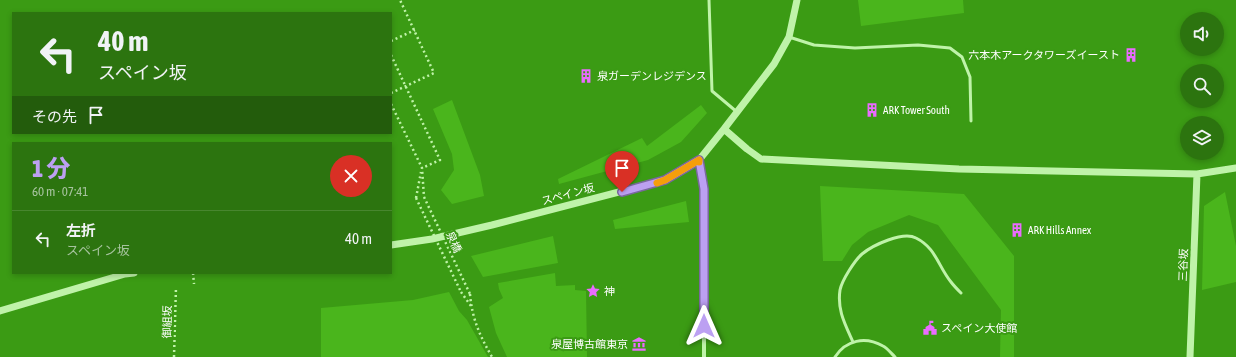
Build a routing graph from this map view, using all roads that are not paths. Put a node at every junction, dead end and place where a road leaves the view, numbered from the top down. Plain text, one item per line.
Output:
1 (709, 0) edge
2 (797, 0) edge
3 (789, 37) junction
4 (737, 112) junction
5 (971, 121) dead end
6 (724, 130) junction
7 (699, 160) junction
8 (1236, 168) edge
9 (1197, 174) junction
10 (392, 245) edge
11 (125, 274) edge
12 (961, 293) dead end
13 (0, 311) edge
14 (853, 342) junction
15 (704, 357) edge
16 (835, 357) edge
17 (895, 357) edge
18 (1190, 357) edge

1 - 4 lane
2 - 3 street, スペイン坂
3 - 4 street, スペイン坂
3 - 5 lane
4 - 6 street, スペイン坂
6 - 7 street, スペイン坂
6 - 9 street
7 - 10 street, スペイン坂
7 - 15 street
8 - 9 street
9 - 18 street, 三谷坂
11 - 13 street
12 - 14 lane
14 - 16 lane
14 - 17 lane

